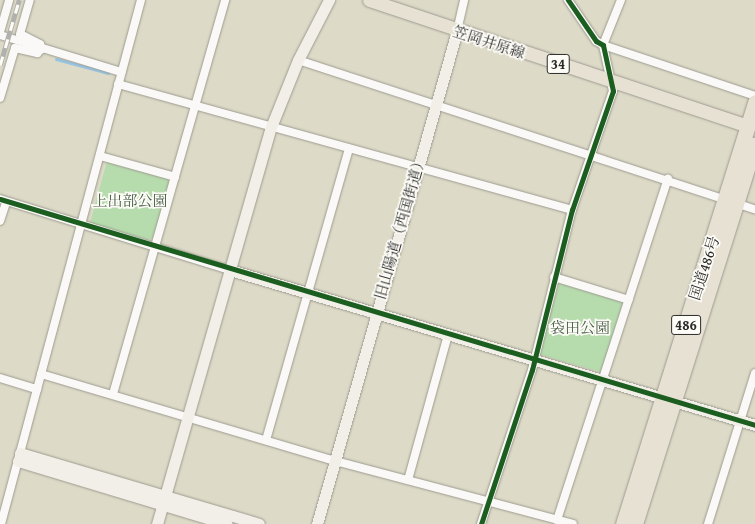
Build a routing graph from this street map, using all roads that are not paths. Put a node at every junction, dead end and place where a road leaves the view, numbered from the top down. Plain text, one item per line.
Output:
1 (9, 0) edge
2 (30, 0) edge
3 (141, 0) edge
4 (225, 0) edge
5 (330, 0) edge
6 (369, 0) edge
7 (464, 0) edge
8 (568, 0) edge
9 (621, 0) edge
10 (457, 31) junction
11 (0, 32) edge
12 (0, 36) edge
13 (603, 45) junction
14 (42, 49) junction
15 (298, 60) junction
16 (121, 72) junction
17 (613, 82) junction
18 (118, 84) junction
19 (755, 96) edge
20 (0, 98) edge
21 (755, 102) edge
22 (435, 105) junction
23 (195, 106) junction
24 (271, 127) junction
25 (751, 127) edge
26 (755, 144) edge
27 (349, 149) junction
28 (591, 154) junction
29 (100, 156) junction
30 (418, 167) junction
31 (175, 177) junction
32 (668, 180) junction
33 (731, 200) junction
34 (3, 201) edge
35 (755, 209) edge
36 (572, 210) junction
37 (0, 221) edge
38 (82, 226) junction
39 (155, 247) junction
40 (230, 270) junction
41 (554, 276) junction
42 (308, 293) junction
43 (628, 300) junction
44 (376, 314) junction
45 (448, 335) junction
46 (533, 362) junction
47 (755, 373) edge
48 (41, 374) junction
49 (0, 378) edge
50 (602, 382) junction
51 (37, 389) junction
52 (113, 394) junction
53 (668, 400) junction
54 (188, 418) junction
55 (740, 421) junction
56 (755, 425) edge
57 (266, 440) junction
58 (19, 457) junction
59 (335, 461) junction
60 (408, 480) junction
61 (164, 500) junction
62 (488, 502) junction
63 (557, 520) junction
64 (1, 524) edge
65 (157, 524) edge
66 (227, 524) edge
67 (259, 524) edge
68 (317, 524) edge
69 (481, 524) edge
70 (572, 524) edge
71 (623, 524) edge
72 (635, 524) edge
73 (708, 524) edge

1 - 11 street
2 - 14 street
3 - 16 street
4 - 23 street
5 - 15 street
6 - 10 main road, 笠岡井原線 / 34
7 - 10 street, 旧山陽道（西国街道）
8 - 13 street
9 - 13 street
10 - 17 main road, 笠岡井原線 / 34
10 - 22 street, 旧山陽道（西国街道）
12 - 14 street
13 - 17 street
13 - 19 street
14 - 16 street
14 - 20 street
15 - 22 street
15 - 24 street
16 - 18 street
17 - 25 main road, 笠岡井原線 / 34
17 - 28 street
18 - 23 street
18 - 29 street
21 - 25 highway, 国道486号
22 - 28 street
22 - 30 street, 旧山陽道（西国街道）
23 - 24 street
23 - 31 street
24 - 27 street
24 - 40 street
25 - 33 highway, 国道486号 / 486
26 - 33 highway, 国道486号 / 486
27 - 30 street
27 - 42 street
28 - 32 street
28 - 36 street
29 - 31 street
29 - 38 street
30 - 36 street
30 - 44 street, 旧山陽道（西国街道）
31 - 39 street
32 - 33 street
32 - 43 street
33 - 35 street
33 - 53 highway, 国道486号 / 486
34 - 37 street
34 - 38 street
36 - 41 street
38 - 39 street
38 - 48 street
39 - 40 street
39 - 52 street
40 - 42 street
40 - 54 street
41 - 43 street
41 - 46 street
42 - 44 street
42 - 57 street
43 - 50 street
44 - 45 street
44 - 59 street, 旧山陽道（西国街道）
45 - 46 street
45 - 60 street
46 - 50 street
46 - 62 street
47 - 55 street
48 - 51 street
48 - 52 street
49 - 51 street
50 - 53 street
50 - 63 street
51 - 58 street
52 - 54 street
53 - 55 street
53 - 71 highway, 国道486号 / 486
53 - 72 highway, 国道486号 / 486
54 - 57 street
54 - 61 street
55 - 56 street
55 - 73 street
57 - 59 street
58 - 61 street
58 - 64 street
59 - 60 street
59 - 68 street, 旧山陽道（西国街道）
60 - 62 street
61 - 65 street
61 - 66 street
61 - 67 street
62 - 63 street
62 - 69 street
63 - 70 street

